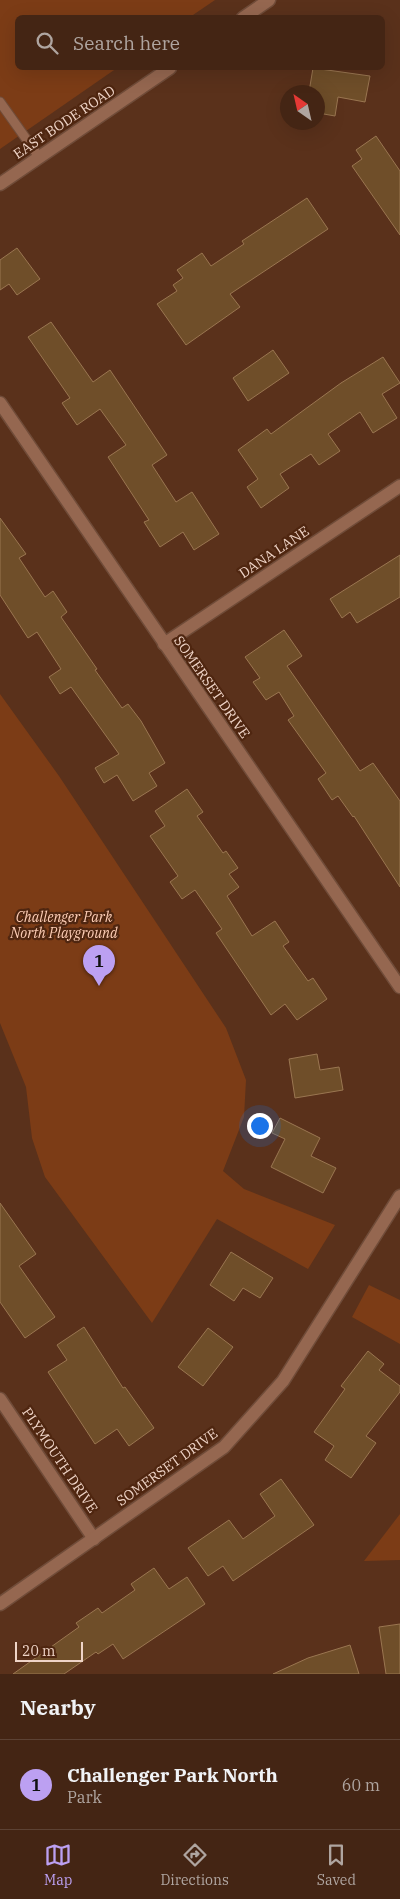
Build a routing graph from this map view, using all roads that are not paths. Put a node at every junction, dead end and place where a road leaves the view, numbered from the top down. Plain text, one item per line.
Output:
1 (269, 0) edge
2 (248, 15) edge
3 (167, 70) edge
4 (0, 102) edge
5 (39, 158) junction
6 (0, 184) edge
7 (2, 411) edge
8 (400, 486) edge
9 (164, 644) junction
10 (400, 987) edge
11 (400, 1196) edge
12 (0, 1399) edge
13 (94, 1539) junction
14 (0, 1604) edge

1 - 2 street
3 - 5 street, EAST BODE ROAD
4 - 5 lane
5 - 6 street, EAST BODE ROAD
7 - 9 street, SOMERSET DRIVE
8 - 9 street, DANA LANE
9 - 10 street, SOMERSET DRIVE
11 - 13 street, SOMERSET DRIVE
12 - 13 street, PLYMOUTH DRIVE
13 - 14 street, SOMERSET DRIVE

